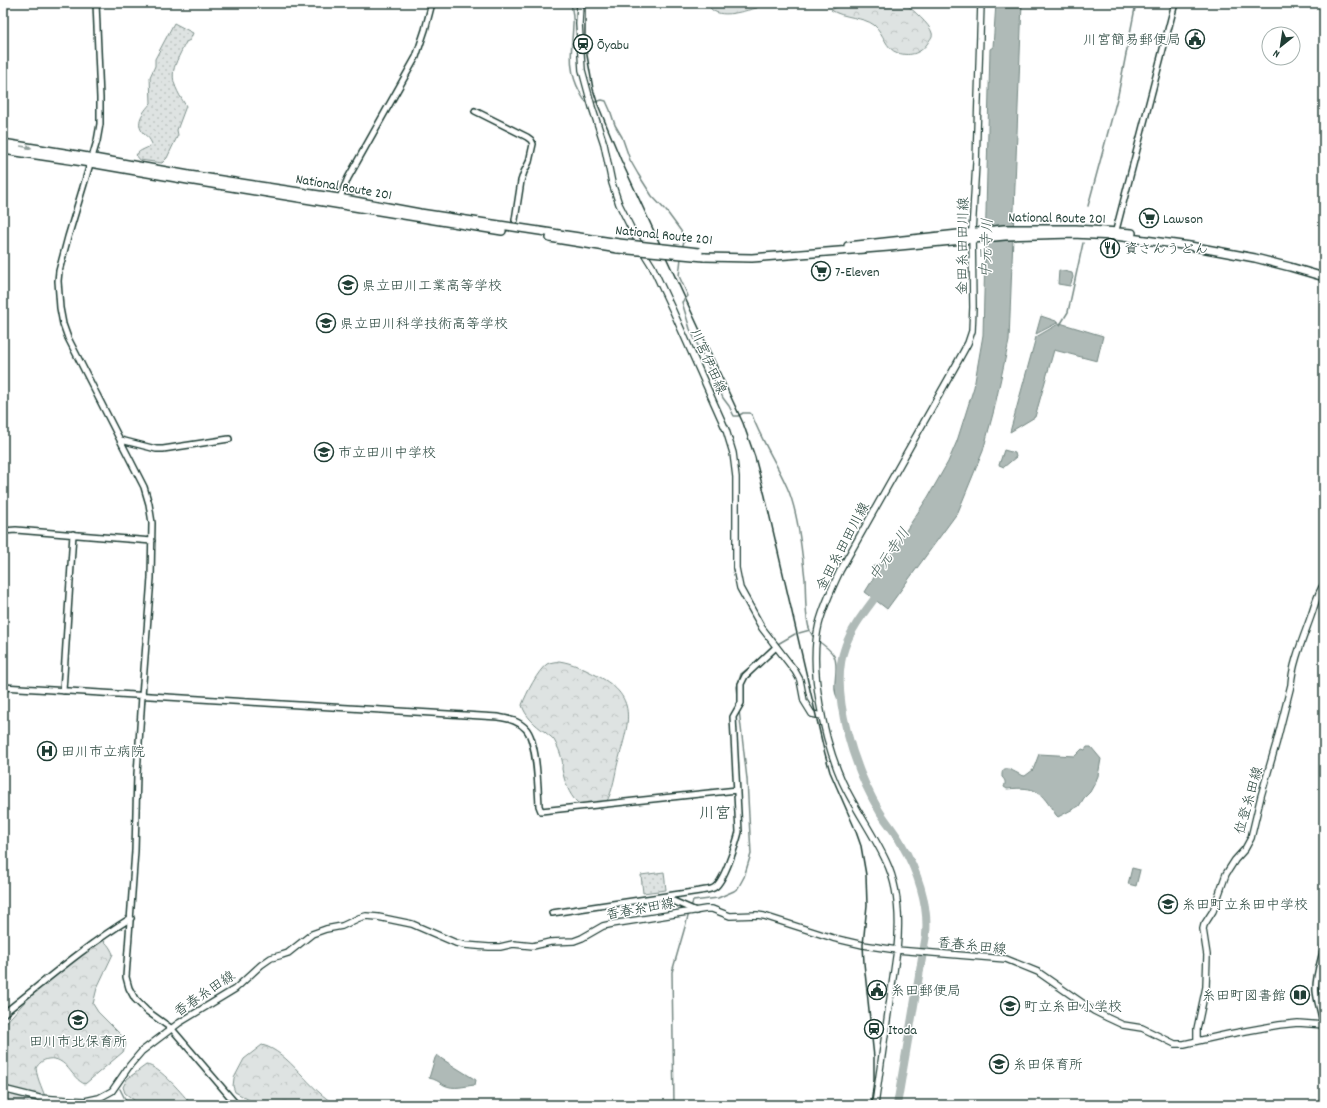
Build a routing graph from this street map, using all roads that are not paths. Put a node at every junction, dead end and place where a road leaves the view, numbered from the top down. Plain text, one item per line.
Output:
1 (96, 3) edge
2 (432, 3) edge
3 (580, 3) edge
4 (981, 3) edge
5 (1175, 3) edge
6 (475, 111) dead end
7 (3, 143) edge
8 (3, 150) edge
9 (49, 154) junction
10 (91, 160) junction
11 (338, 201) junction
12 (515, 220) dead end
13 (1115, 234) junction
14 (972, 235) junction
15 (1324, 272) edge
16 (1324, 277) edge
17 (229, 439) dead end
18 (121, 440) junction
19 (3, 531) edge
20 (73, 534) junction
21 (152, 541) junction
22 (1324, 584) edge
23 (776, 646) junction
24 (3, 688) edge
25 (63, 691) junction
26 (142, 696) junction
27 (822, 716) junction
28 (737, 790) junction
29 (663, 896) junction
30 (696, 910) junction
31 (552, 913) dead end
32 (130, 918) junction
33 (1324, 948) edge
34 (900, 950) junction
35 (3, 1014) edge
36 (1324, 1025) edge
37 (172, 1029) junction
38 (1197, 1041) junction
39 (3, 1089) edge
40 (237, 1105) edge
41 (875, 1105) edge

1 - 10 street
2 - 11 street
3 - 23 main road, 川宮伊田線
4 - 14 main road, 金田糸田田川線
5 - 13 street
6 - 12 street
7 -> 9 highway, National Route 201
8 - 9 highway, National Route 201
9 - 10 highway, National Route 201
10 - 11 highway, National Route 201
10 - 18 street
11 - 14 highway, National Route 201, bridge
13 - 14 highway, National Route 201
13 - 15 highway, National Route 201
13 - 16 highway, National Route 201
14 - 27 main road, 金田糸田田川線
17 - 18 street
18 - 21 street
19 - 20 street
20 - 21 street
20 - 25 street
21 - 26 street
22 - 38 main road, 位登糸田線
23 - 27 main road, 川宮伊田線
23 - 28 street
24 - 25 street
25 - 26 street
26 - 28 street
26 - 32 street
27 - 34 main road, 金田糸田田川線
28 - 29 street
29 - 30 street
29 - 31 street
30 - 34 main road, 香春糸田線
30 - 37 main road, 香春糸田線
32 - 35 street
32 - 37 street
33 - 36 street
34 - 38 main road, 香春糸田線
34 - 41 main road, 金田糸田田川線
36 - 38 main road, 香春糸田線
37 - 39 main road, 香春糸田線
37 - 40 street

